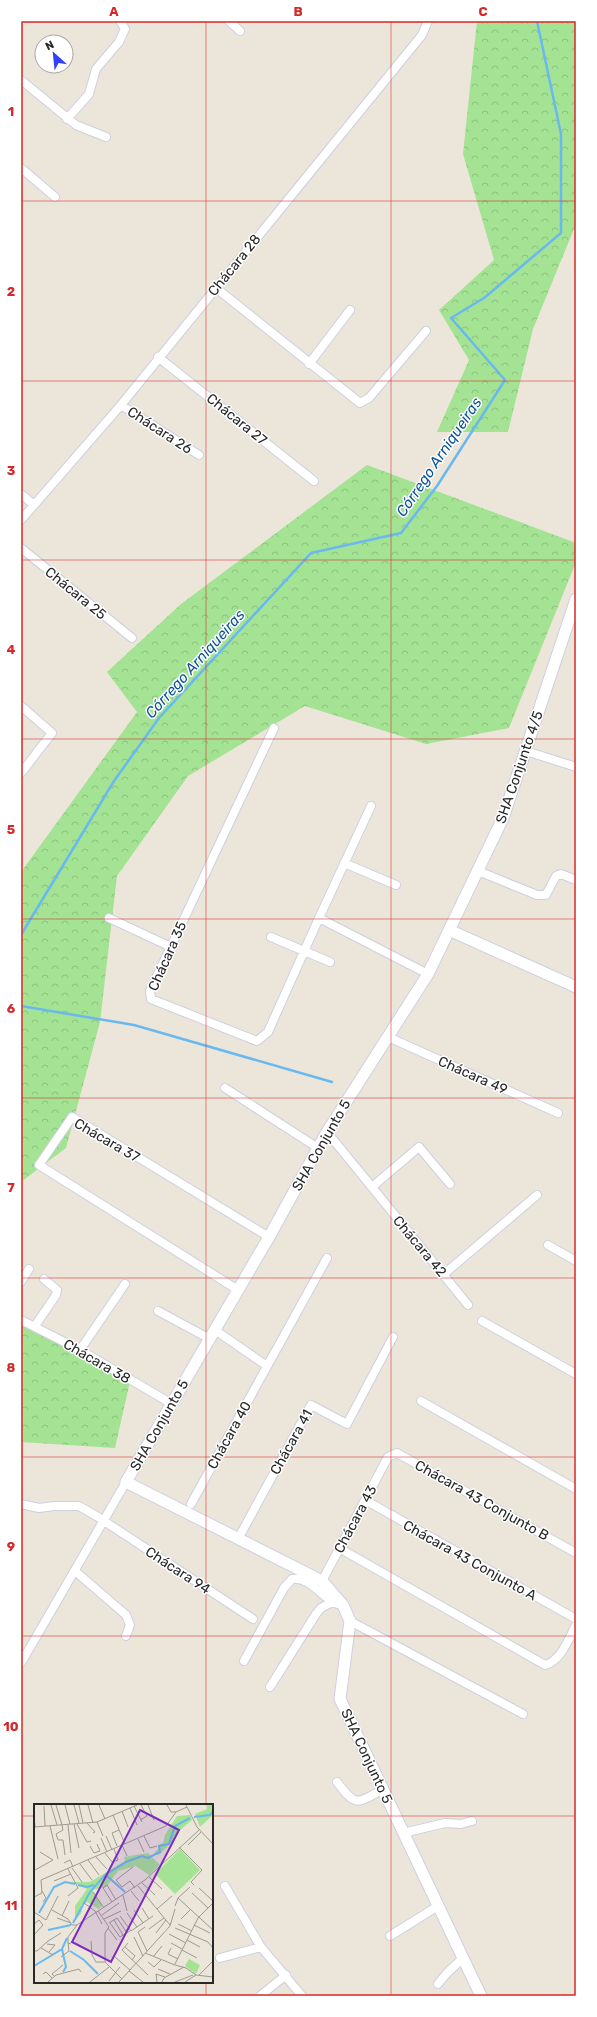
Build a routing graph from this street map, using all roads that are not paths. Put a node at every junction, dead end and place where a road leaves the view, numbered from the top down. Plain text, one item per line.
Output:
1 (120, 21) edge
2 (229, 21) edge
3 (428, 21) edge
4 (240, 31) dead end
5 (21, 80) edge
6 (67, 119) junction
7 (106, 137) dead end
8 (21, 168) edge
9 (55, 197) dead end
10 (216, 288) junction
11 (350, 310) dead end
12 (426, 331) dead end
13 (158, 357) junction
14 (309, 364) junction
15 (121, 405) junction
16 (200, 456) dead end
17 (314, 481) dead end
18 (21, 494) edge
19 (34, 505) junction
20 (21, 520) edge
21 (21, 548) edge
22 (576, 599) edge
23 (132, 638) dead end
24 (21, 706) edge
25 (274, 728) dead end
26 (526, 751) junction
27 (576, 767) edge
28 (21, 773) edge
29 (371, 806) dead end
30 (344, 863) junction
31 (478, 871) junction
32 (576, 880) edge
33 (396, 885) dead end
34 (109, 918) dead end
35 (319, 918) junction
36 (449, 930) junction
37 (271, 937) dead end
38 (171, 947) junction
39 (303, 951) junction
40 (330, 962) dead end
41 (428, 974) junction
42 (576, 987) edge
43 (388, 1037) junction
44 (225, 1088) dead end
45 (558, 1113) dead end
46 (327, 1132) junction
47 (318, 1148) junction
48 (450, 1184) dead end
49 (372, 1187) junction
50 (537, 1195) dead end
51 (269, 1237) junction
52 (548, 1246) dead end
53 (327, 1258) dead end
54 (576, 1261) edge
55 (29, 1269) dead end
56 (444, 1274) junction
57 (44, 1279) dead end
58 (21, 1282) edge
59 (125, 1284) dead end
60 (238, 1290) junction
61 (468, 1305) dead end
62 (158, 1311) dead end
63 (21, 1320) edge
64 (482, 1322) dead end
65 (35, 1326) junction
66 (212, 1334) junction
67 (393, 1337) dead end
68 (80, 1350) junction
69 (267, 1366) junction
70 (576, 1374) edge
71 (421, 1401) dead end
72 (172, 1404) junction
73 (388, 1457) joint
74 (126, 1482) junction
75 (576, 1489) edge
76 (365, 1500) junction
77 (21, 1504) edge
78 (191, 1504) dead end
79 (103, 1522) junction
80 (238, 1539) junction
81 (339, 1548) junction
82 (576, 1553) edge
83 (75, 1571) junction
84 (322, 1581) junction
85 (338, 1604) junction
86 (253, 1619) dead end
87 (576, 1619) edge
88 (350, 1621) junction
89 (576, 1625) edge
90 (126, 1636) dead end
91 (244, 1661) dead end
92 (21, 1663) edge
93 (270, 1686) dead end
94 (523, 1714) dead end
95 (337, 1782) dead end
96 (382, 1790) junction
97 (472, 1821) dead end
98 (403, 1833) junction
99 (226, 1886) dead end
100 (438, 1906) junction
101 (390, 1936) dead end
102 (262, 1947) junction
103 (220, 1958) dead end
104 (463, 1958) junction
105 (286, 1975) junction
106 (438, 1984) dead end
107 (260, 1996) edge
108 (302, 1996) edge
109 (481, 1996) edge

1 - 6 street
2 - 4 street
3 - 10 street, Chácara 28
5 - 6 street
6 - 7 street
8 - 9 street
10 - 13 street, Chácara 28
10 - 14 street
11 - 14 street
12 - 14 street
13 - 15 street, Chácara 28
13 - 17 street, Chácara 27
15 - 16 street, Chácara 26
15 - 19 street, Chácara 28
18 - 19 street
19 - 20 street, Chácara 28
21 - 23 street, Chácara 25
22 - 26 street, SHA Conjunto 4/5
24 - 28 street
25 - 38 street, Chácara 35
26 - 27 street
26 - 31 street, SHA Conjunto 4/5
29 - 30 street, Chácara 35
30 - 33 street
30 - 35 street, Chácara 35
31 - 32 street
31 - 36 street, SHA Conjunto 4/5
34 - 38 street
35 - 39 street, Chácara 35
35 - 41 street
36 - 41 street, SHA Conjunto 5
36 - 42 street
37 - 39 street
38 - 39 street, Chácara 35
39 - 40 street
41 - 43 street, SHA Conjunto 5
43 - 45 street, Chácara 49
43 - 46 street, SHA Conjunto 5
44 - 47 street
46 - 47 street, SHA Conjunto 5
46 - 49 street, Chácara 42
47 - 51 street, SHA Conjunto 5
48 - 49 street
49 - 56 street, Chácara 42
50 - 56 street
51 - 60 street, SHA Conjunto 5
51 - 60 street, Chácara 37
52 - 54 street
53 - 69 street, Chácara 40
55 - 58 street
56 - 61 street, Chácara 42
57 - 65 street
59 - 68 street
60 - 66 street, SHA Conjunto 5
62 - 66 street
63 - 65 street, Chácara 38
64 - 70 street
65 - 68 street, Chácara 38
66 - 69 street
66 - 72 street, SHA Conjunto 5
67 - 80 street, Chácara 41
68 - 72 street, Chácara 38
69 - 78 street, Chácara 40
71 - 75 street
72 - 74 street, SHA Conjunto 5
73 - 76 street, Chácara 43
73 - 82 street, Chácara 43 Conjunto B
74 - 79 street, SHA Conjunto 5
74 - 80 street, SHA Conjunto 5
76 - 81 street, Chácara 43
76 - 87 street, Chácara 43 Conjunto A
77 - 79 street, Chácara 94
79 - 83 street, SHA Conjunto 5
79 - 86 street, Chácara 94
80 - 84 street, SHA Conjunto 5
81 - 84 street, Chácara 43
81 - 89 street
83 - 90 street
83 - 92 street, SHA Conjunto 5
84 - 85 street, SHA Conjunto 5
85 - 88 street, SHA Conjunto 5
85 - 91 street
85 - 93 street
88 - 94 street
88 - 96 street, SHA Conjunto 5
95 - 96 street
96 - 98 street, SHA Conjunto 5
97 - 98 street
98 - 100 street, SHA Conjunto 5
99 - 102 street
100 - 101 street
100 - 104 street, SHA Conjunto 5
102 - 103 street
102 - 105 street
104 - 106 street
104 - 109 street, SHA Conjunto 5
105 - 107 street
105 - 108 street

